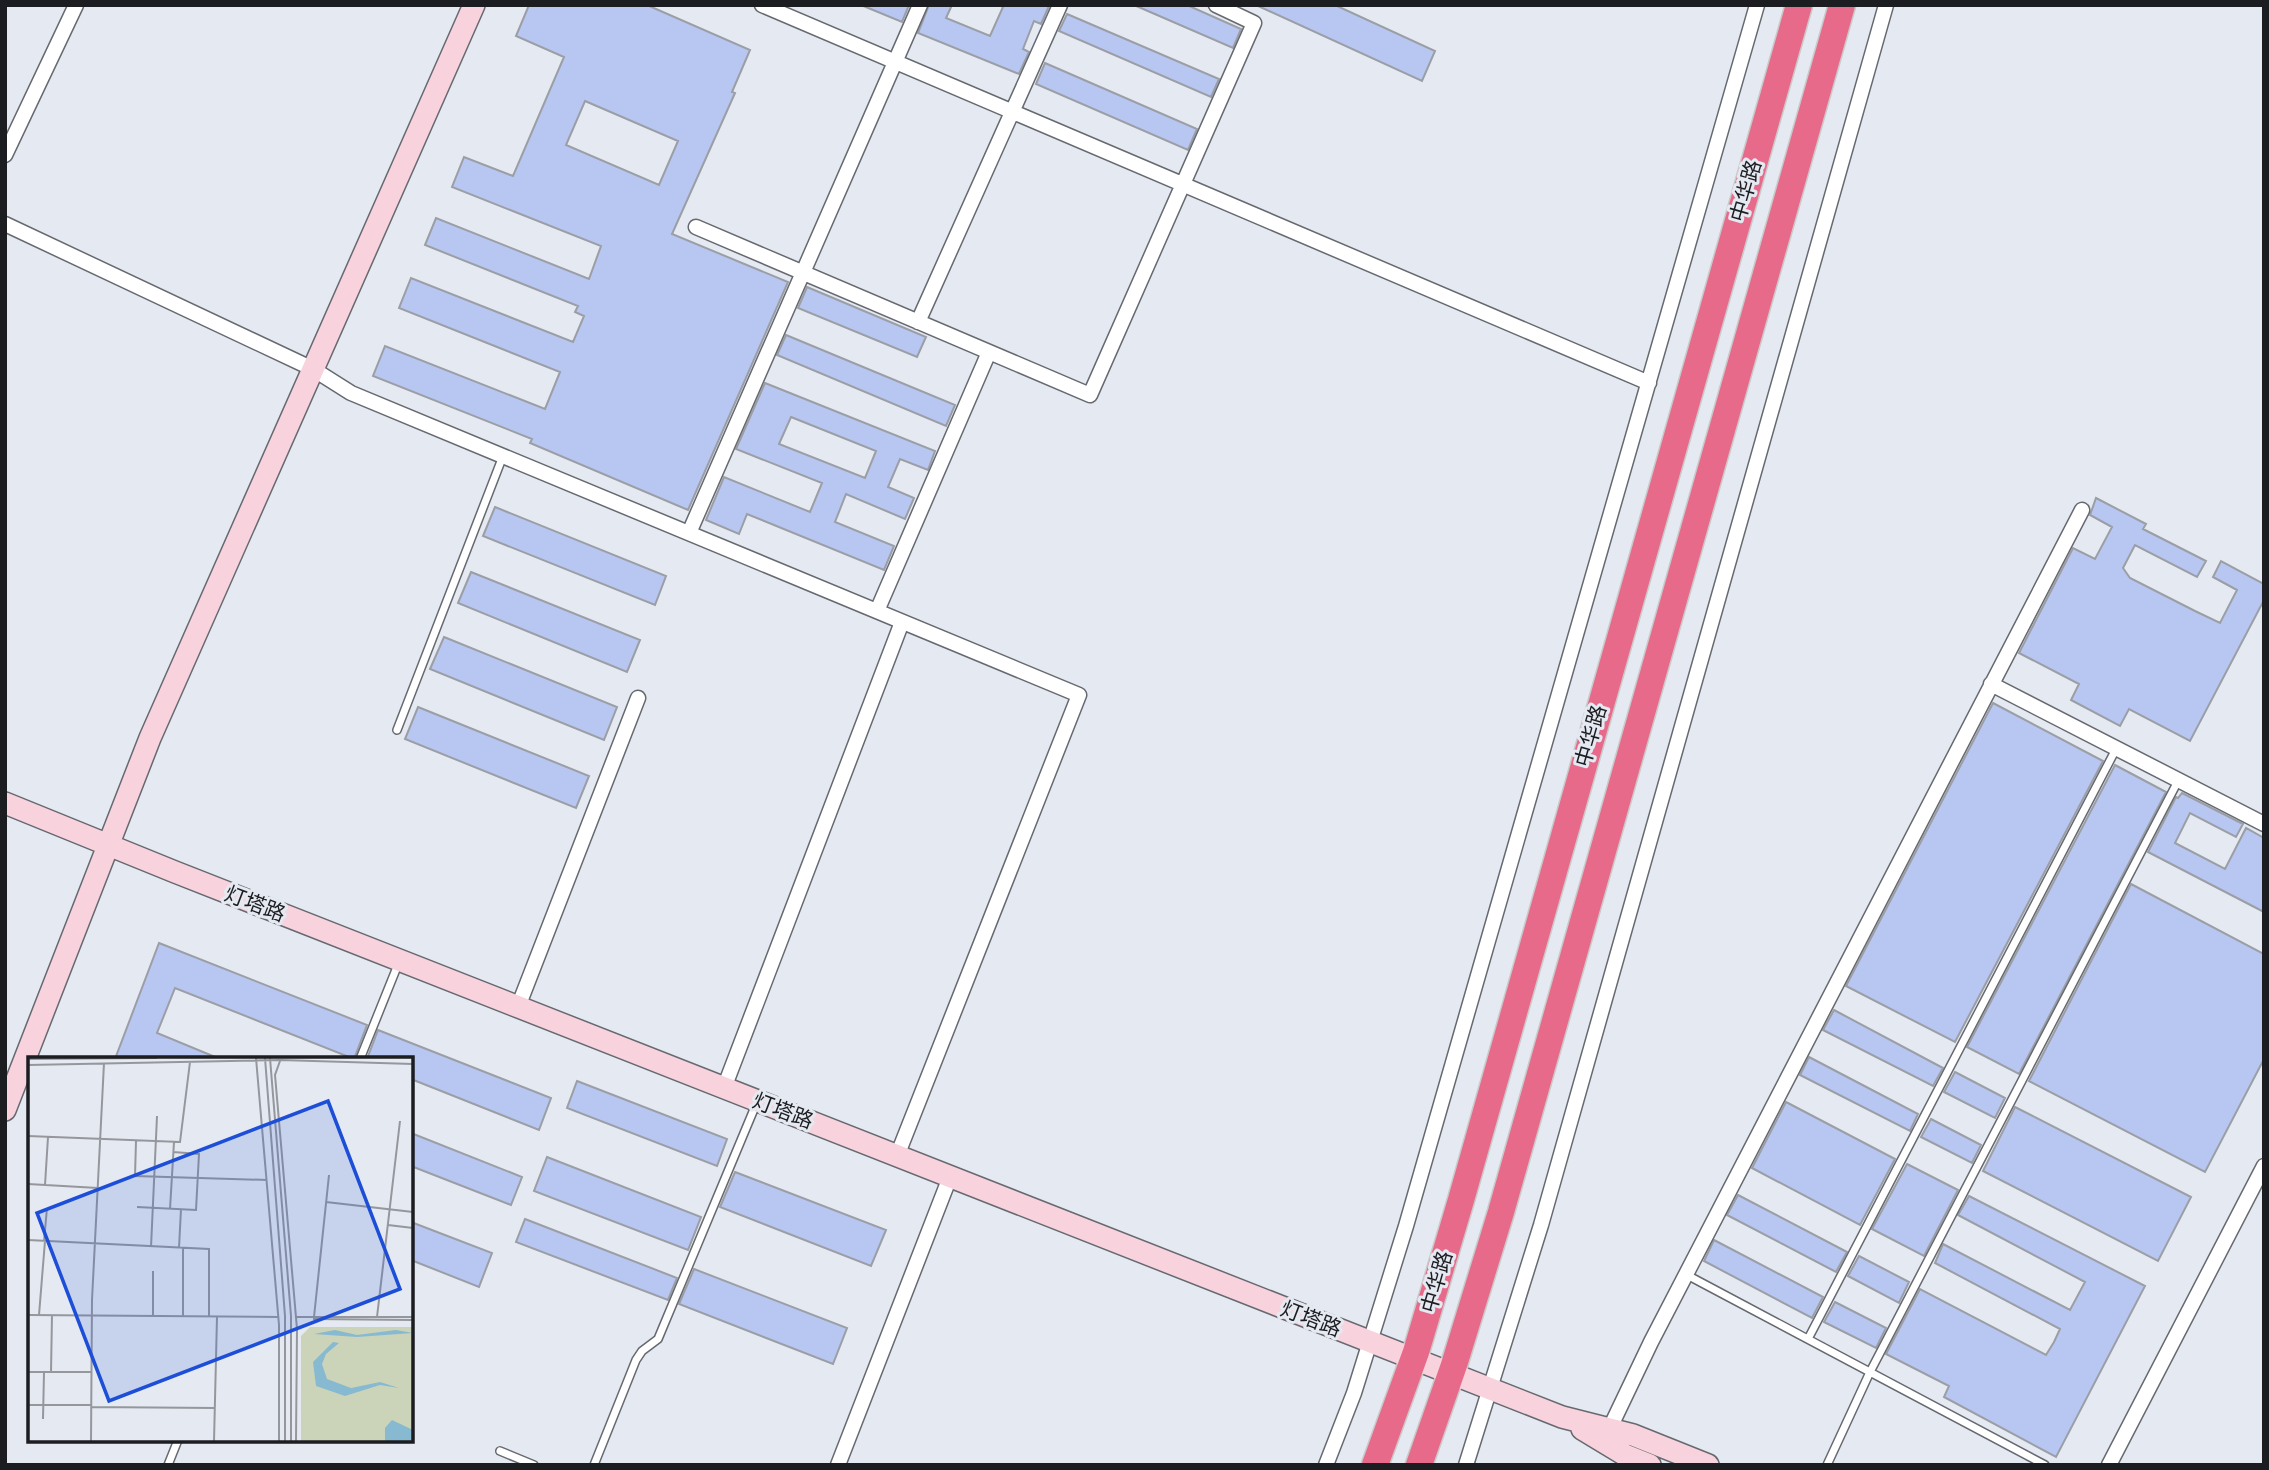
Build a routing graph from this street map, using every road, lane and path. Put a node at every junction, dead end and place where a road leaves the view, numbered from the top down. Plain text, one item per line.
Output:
1 (76, 5) edge
2 (474, 5) edge
3 (762, 5) edge
4 (920, 5) edge
5 (1060, 5) edge
6 (1216, 5) edge
7 (1757, 5) edge
8 (1799, 5) edge
9 (1842, 5) edge
10 (1886, 5) edge
11 (896, 61) junction
12 (1012, 112) junction
13 (5, 155) edge
14 (1182, 185) junction
15 (5, 225) edge
16 (696, 227) dead end
17 (803, 273) junction
18 (918, 322) junction
19 (989, 352) junction
20 (313, 369) junction
21 (1649, 383) junction
22 (503, 456) junction
23 (2082, 510) dead end
24 (689, 533) junction
25 (877, 611) junction
26 (902, 622) junction
27 (1992, 684) junction
28 (638, 698) dead end
29 (397, 730) dead end
30 (2117, 748) junction
31 (2179, 780) junction
32 (5, 803) edge
33 (2264, 824) edge
34 (109, 845) junction
35 (399, 961) junction
36 (518, 1007) junction
37 (361, 1057) edge
38 (724, 1088) junction
39 (757, 1101) junction
40 (5, 1110) edge
41 (897, 1156) junction
42 (2264, 1166) edge
43 (950, 1177) junction
44 (1686, 1275) junction
45 (1808, 1339) junction
46 (1370, 1342) junction
47 (1413, 1359) junction
48 (1870, 1372) junction
49 (1451, 1374) junction
50 (1490, 1389) junction
51 (1562, 1418) junction
52 (1609, 1430) junction
53 (176, 1442) edge
54 (499, 1451) dead end
55 (168, 1465) edge
56 (534, 1465) edge
57 (594, 1465) edge
58 (838, 1465) edge
59 (1326, 1465) edge
60 (1375, 1465) edge
61 (1419, 1465) edge
62 (1466, 1465) edge
63 (1650, 1465) edge
64 (1708, 1465) edge
65 (1827, 1465) edge
66 (2045, 1465) edge
67 (2109, 1465) edge

1 - 13 street
2 - 20 street
3 - 11 street
4 - 11 street
5 - 12 street
6 - 14 street
7 - 21 street
8 - 47 highway, 中华路
9 - 49 highway, 中华路
10 - 50 street
11 - 12 street
11 - 17 street
12 - 14 street
12 - 18 street
14 - 19 street
14 - 21 street
15 - 20 street
16 - 17 street
17 - 18 street
17 - 24 street
18 - 19 street
19 - 25 street
20 - 22 street
20 - 34 street
21 - 46 street
22 - 24 street
22 - 29 lane
23 - 27 street
24 - 25 street
25 - 26 street
26 - 38 street
26 - 41 street
27 - 30 street
27 - 44 street
28 - 36 street
30 - 31 street
30 - 45 lane
31 - 33 street
31 - 48 lane
32 - 34 street, 灯塔路
34 - 35 street, 灯塔路
34 - 40 street
35 - 36 street, 灯塔路
35 - 37 lane
36 - 38 street, 灯塔路
38 - 39 street, 灯塔路
39 - 41 street, 灯塔路
39 - 57 lane
41 - 43 street, 灯塔路
42 - 67 street
43 - 46 street, 灯塔路
43 - 58 street
44 - 45 lane
44 - 52 street
45 - 48 lane
46 - 47 street, 灯塔路
46 - 59 street
47 - 49 street, 灯塔路
47 - 60 highway, 中华路
48 - 65 lane
48 - 66 lane
49 - 50 street, 灯塔路
49 - 61 highway, 中华路
50 - 51 street, 灯塔路
50 - 62 street
51 - 52 street, 灯塔路
51 - 63 street, 灯塔路
52 - 64 street, 灯塔路
53 - 55 lane
54 - 56 lane

